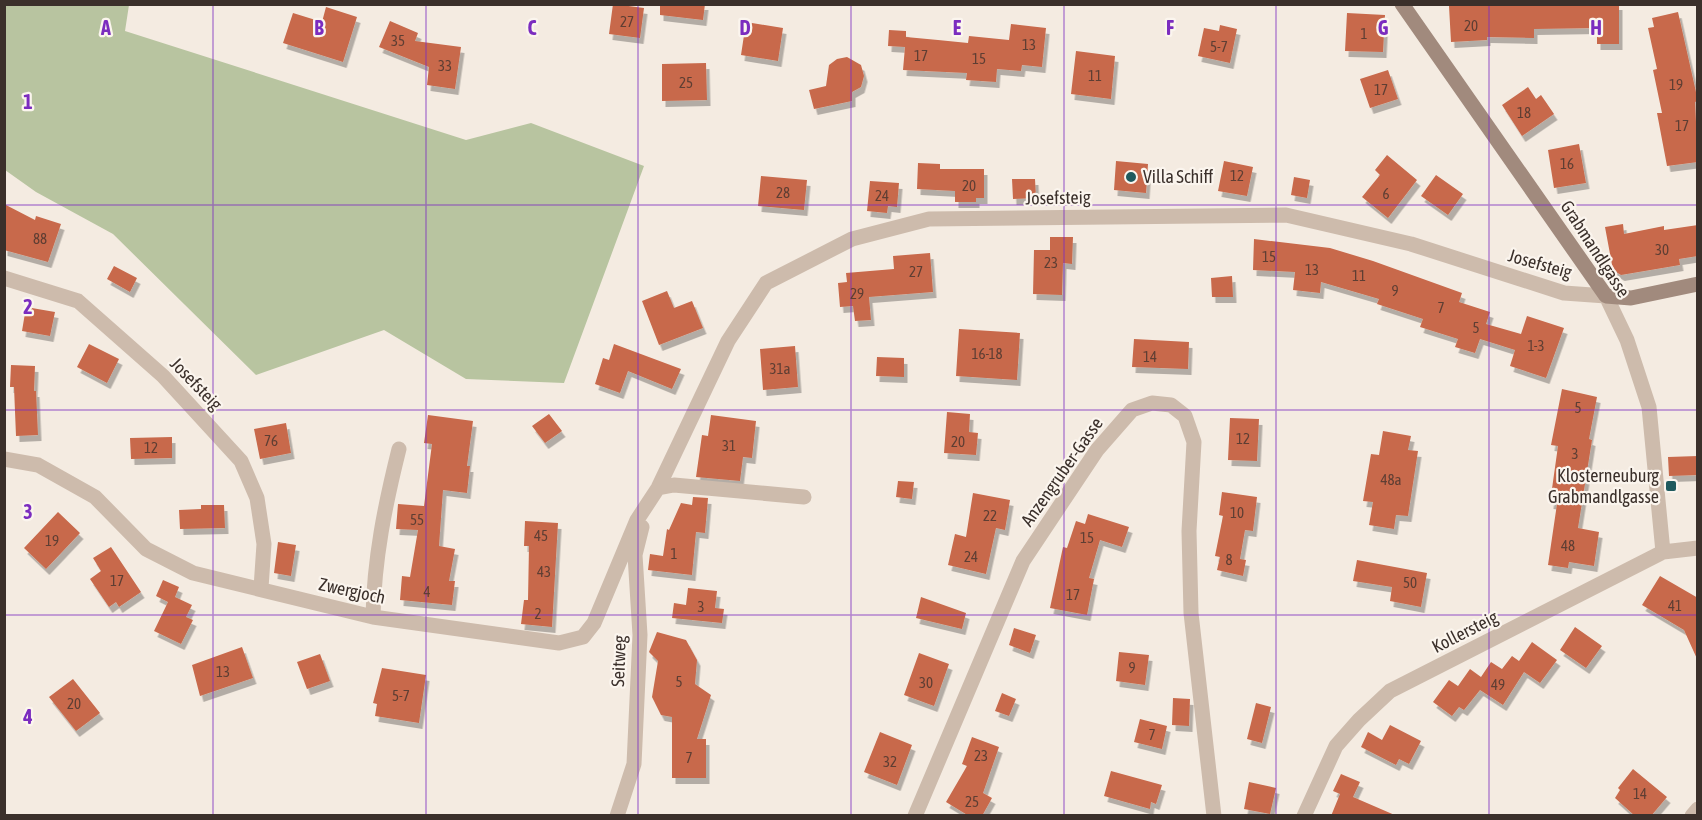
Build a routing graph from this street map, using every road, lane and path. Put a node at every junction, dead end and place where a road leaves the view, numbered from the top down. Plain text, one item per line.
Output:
1 (1402, 4) edge
2 (4, 278) edge
3 (1698, 284) edge
4 (1606, 296) junction
5 (399, 449) dead end
6 (4, 459) edge
7 (658, 488) junction
8 (804, 497) dead end
9 (647, 507) junction
10 (1698, 548) edge
11 (1663, 552) junction
12 (261, 588) junction
13 (373, 617) junction
14 (1698, 809) edge
15 (617, 816) edge
16 (915, 816) edge
17 (1214, 816) edge
18 (1304, 816) edge
19 (1692, 816) edge

1 - 4 street, Grabmandlgasse
2 - 12 street, Josefsteig
3 - 4 street
4 - 7 street, Josefsteig
4 - 11 street, Grabmandlgasse
5 - 13 street
6 - 12 street, Zwergjoch
7 - 8 street
7 - 9 street, Josefsteig
9 - 13 street, Zwergjoch
9 - 15 street, Seitweg
10 - 11 street, Kollersteig
11 - 18 street, Kollersteig
12 - 13 street, Zwergjoch
14 - 19 street
16 - 17 street, Anzengruber-Gasse

